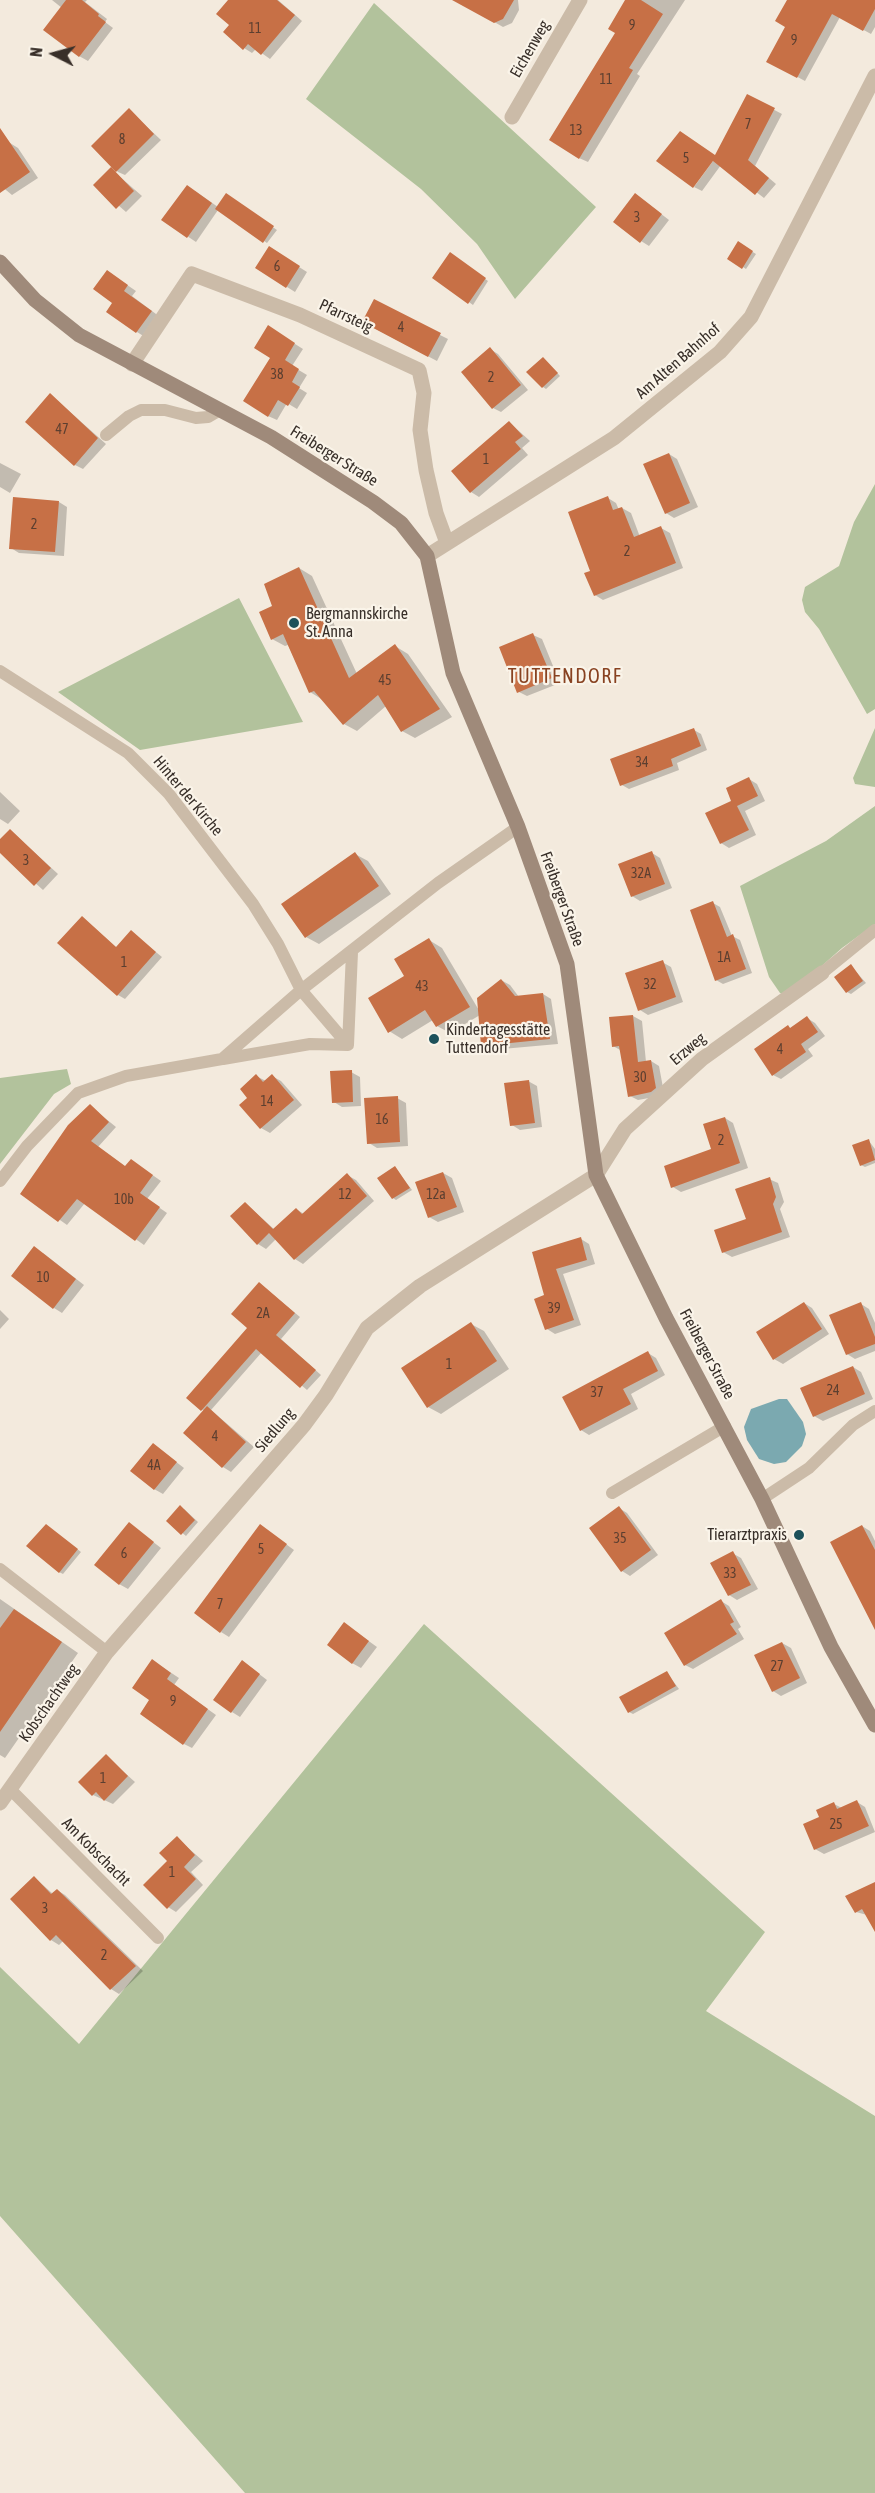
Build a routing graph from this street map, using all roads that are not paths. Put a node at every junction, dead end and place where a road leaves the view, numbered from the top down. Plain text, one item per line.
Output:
1 (580, 0) edge
2 (875, 76) edge
3 (512, 117) dead end
4 (0, 262) edge
5 (132, 364) junction
6 (220, 410) junction
7 (106, 435) dead end
8 (447, 543) junction
9 (427, 556) junction
10 (0, 671) edge
11 (518, 827) junction
12 (875, 930) edge
13 (351, 952) junction
14 (822, 973) joint
15 (301, 990) junction
16 (348, 1045) junction
17 (222, 1059) junction
18 (596, 1175) junction
19 (0, 1181) edge
20 (875, 1411) edge
21 (725, 1426) junction
22 (612, 1493) dead end
23 (762, 1499) junction
24 (0, 1569) edge
25 (106, 1652) junction
26 (875, 1725) edge
27 (10, 1790) junction
28 (0, 1803) edge
29 (158, 1938) dead end

1 - 3 street, Eichenweg
2 - 8 street, Am Alten Bahnhof
4 - 5 street, Freiberger Straße
5 - 6 street, Freiberger Straße
5 - 8 street, Pfarrsteig
6 - 7 lane
6 - 9 street, Freiberger Straße
8 - 9 street, Am Alten Bahnhof
9 - 11 street, Freiberger Straße
10 - 15 lane, Hinter der Kirche
11 - 13 lane
11 - 18 street, Freiberger Straße
12 - 14 lane
13 - 15 lane
13 - 16 lane
14 - 18 street, Erzweg
15 - 16 lane
15 - 17 lane
16 - 17 lane
17 - 19 lane
18 - 21 street, Freiberger Straße
18 - 25 street, Siedlung
20 - 23 lane
21 - 22 lane
21 - 23 street, Freiberger Straße
23 - 26 street, Freiberger Straße
24 - 25 lane
25 - 27 street, Kobschachtweg
27 - 28 street, Kobschachtweg
27 - 29 lane, Am Kobschacht

